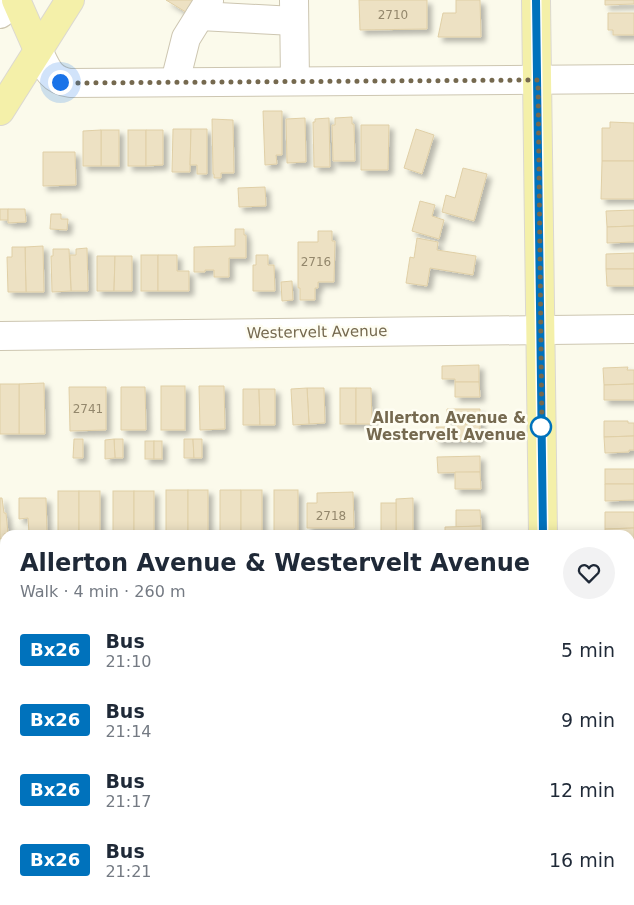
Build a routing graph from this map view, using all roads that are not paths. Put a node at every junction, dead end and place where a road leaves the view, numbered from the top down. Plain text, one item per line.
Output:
1 (70, 0) edge
2 (536, 0) edge
3 (11, 5) edge
4 (205, 8) edge
5 (294, 11) edge
6 (38, 50) junction
7 (634, 79) edge
8 (538, 80) junction
9 (295, 81) junction
10 (174, 82) junction
11 (0, 111) edge
12 (634, 329) edge
13 (540, 330) junction
14 (0, 336) edge
15 (543, 530) edge

1 - 6 main road
2 - 8 main road
3 - 6 main road
4 - 5 street
4 - 10 street
5 - 9 street
6 - 10 street
6 - 11 main road
7 - 8 street
8 - 9 street
8 - 13 main road
9 - 10 street
12 - 13 street, Westervelt Avenue
13 - 14 street, Westervelt Avenue
13 - 15 main road

